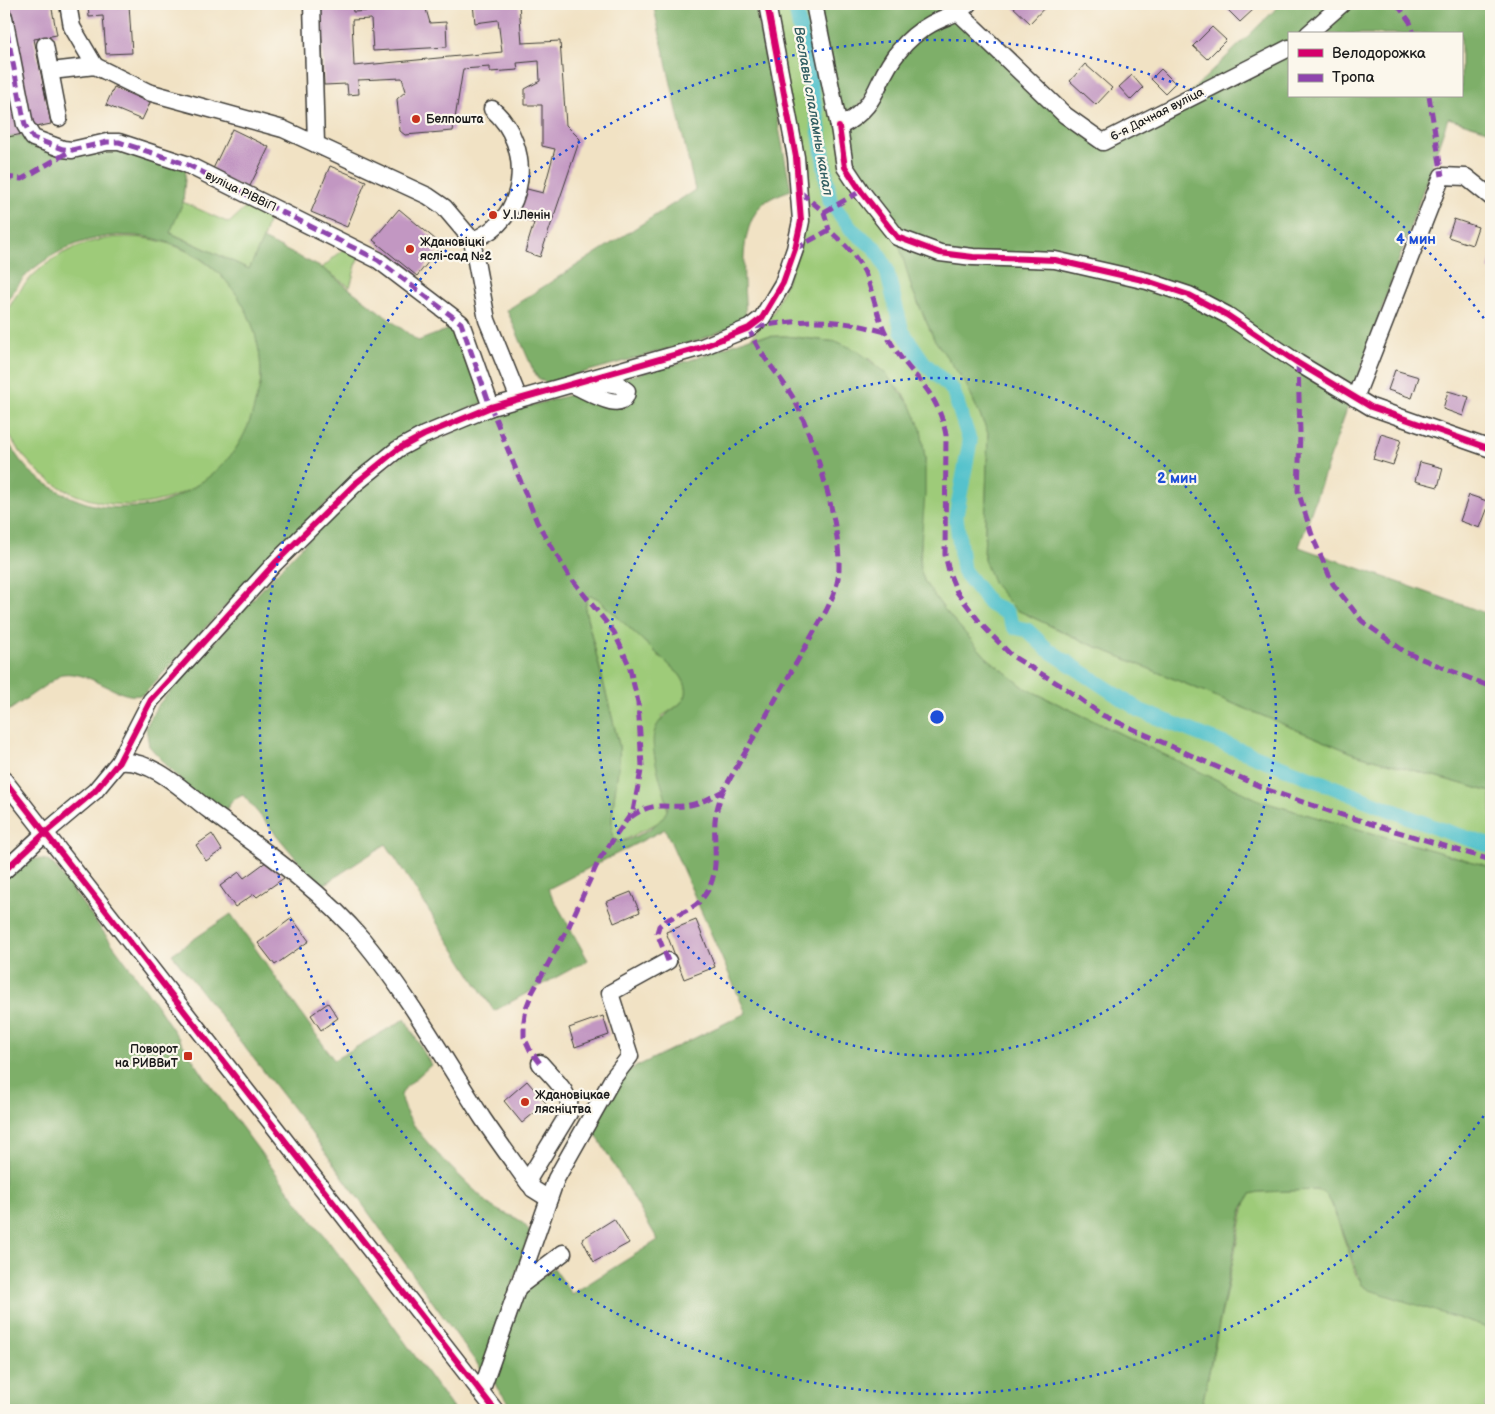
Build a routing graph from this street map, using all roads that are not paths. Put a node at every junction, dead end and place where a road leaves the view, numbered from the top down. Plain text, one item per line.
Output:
1 (68, 4) edge
2 (312, 4) edge
3 (766, 4) edge
4 (814, 4) edge
5 (1342, 4) edge
6 (963, 8) edge
7 (4, 16) edge
8 (1310, 32) edge
9 (45, 45) dead end
10 (1288, 49) edge
11 (95, 66) junction
12 (51, 71) junction
13 (492, 110) dead end
14 (59, 118) dead end
15 (839, 127) junction
16 (316, 144) junction
17 (1491, 197) edge
18 (472, 240) junction
19 (1355, 398) junction
20 (519, 399) junction
21 (491, 407) junction
22 (1491, 449) edge
23 (119, 762) junction
24 (4, 780) edge
25 (45, 833) junction
26 (4, 872) edge
27 (668, 960) dead end
28 (540, 1063) dead end
29 (529, 1184) junction
30 (549, 1198) junction
31 (563, 1254) dead end
32 (517, 1288) junction
33 (481, 1392) junction
34 (494, 1410) edge

1 - 11 street
2 - 16 street
3 - 20 street
4 - 15 street
5 - 8 street
6 - 10 street, 6-я Дачная вуліца
6 - 15 street
7 - 21 street, вуліца РІВВіП
9 - 12 street
11 - 12 street
11 - 16 street
12 - 14 street
13 - 18 street
15 - 19 street
16 - 18 street
17 - 19 street
18 - 20 street
19 - 22 street
20 - 21 street
21 - 23 street
23 - 25 street
23 - 29 street
24 - 25 street
25 - 26 street
25 - 33 street
27 - 30 street
28 - 29 street
29 - 30 street
30 - 32 street
31 - 32 street
32 - 33 street
33 - 34 street

